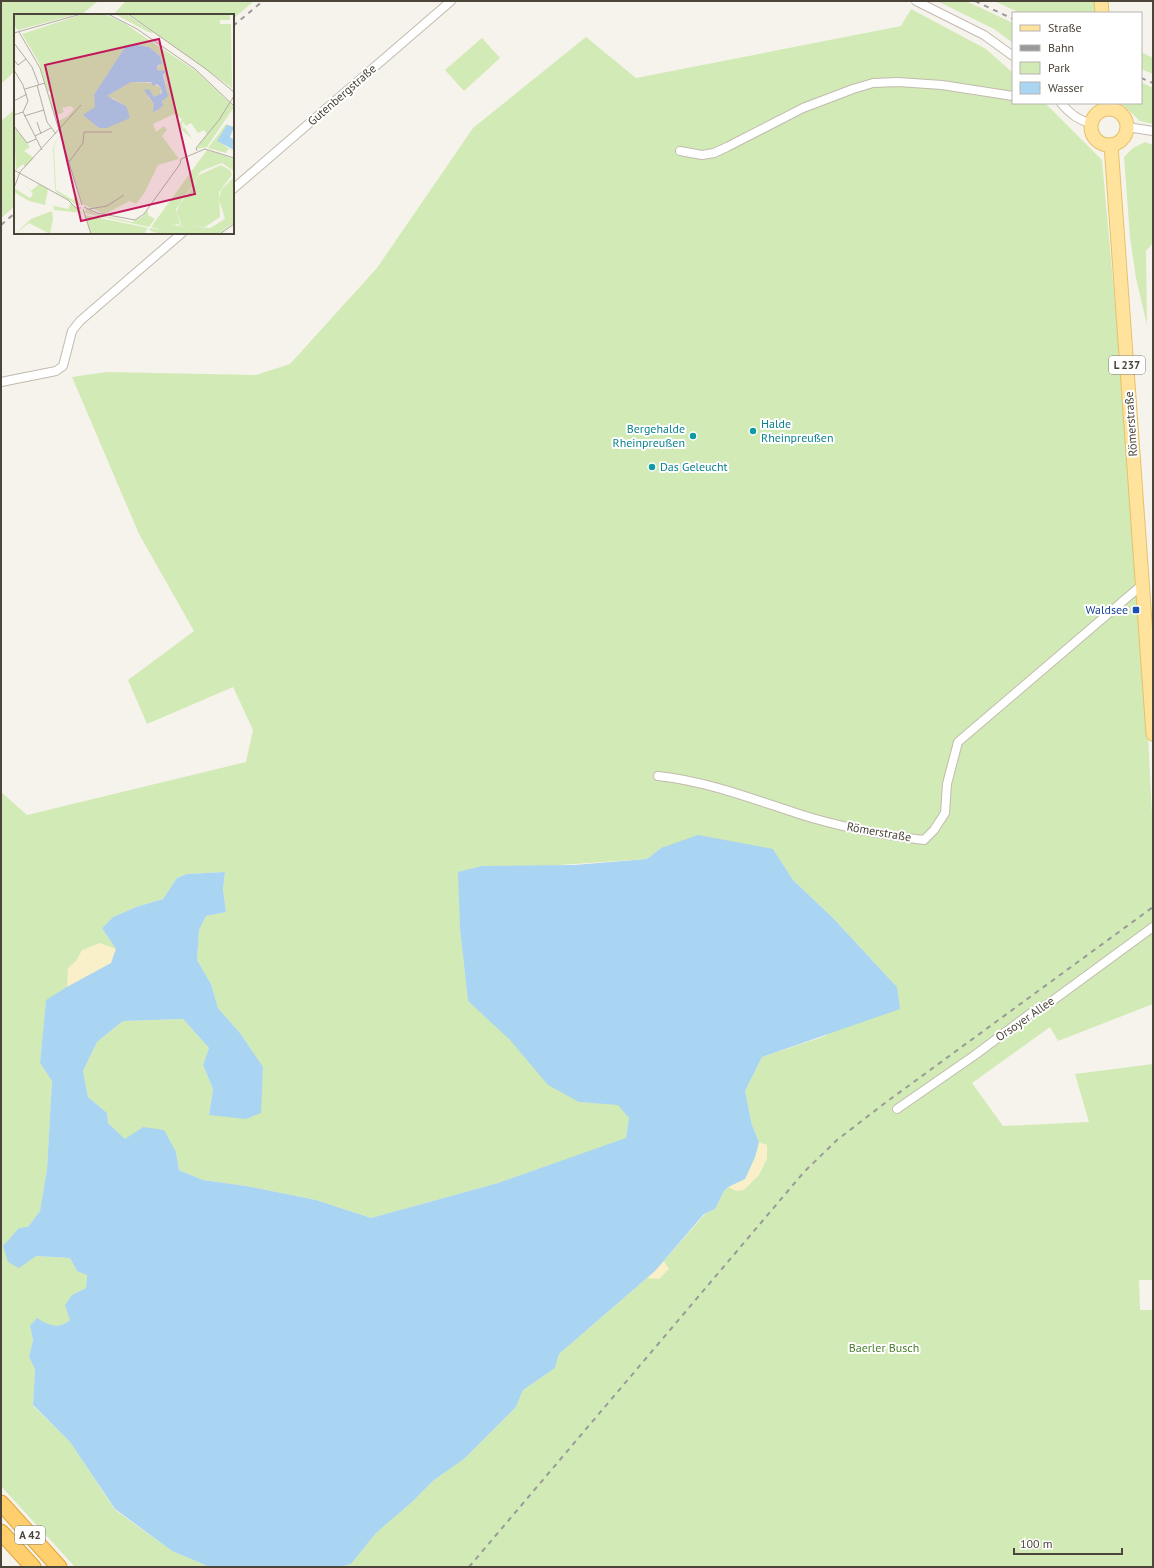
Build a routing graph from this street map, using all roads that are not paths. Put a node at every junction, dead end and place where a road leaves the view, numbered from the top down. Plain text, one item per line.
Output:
1 (451, 1) edge
2 (916, 1) edge
3 (1101, 1) edge
4 (1102, 12) edge
5 (1012, 55) edge
6 (1012, 96) edge
7 (1062, 104) edge
8 (1109, 106) edge
9 (1090, 124) junction
10 (1127, 128) junction
11 (1153, 131) edge
12 (1111, 145) junction
13 (680, 151) dead end
14 (234, 188) edge
15 (181, 234) edge
16 (1, 382) edge
17 (1143, 584) junction
18 (1153, 734) edge
19 (658, 776) dead end
20 (1153, 927) edge
21 (896, 1109) dead end
22 (1, 1503) edge
23 (1, 1532) edge
24 (33, 1567) edge
25 (59, 1567) edge

1 - 14 street, Gutenbergstraße
2 - 5 street
3 - 4 main road
6 - 13 street
7 - 9 street
8 - 9 main road
8 - 10 main road
9 - 12 main road
10 - 11 street
10 - 12 main road
12 - 17 main road, Römerstraße / L 237
15 - 16 street
17 - 18 main road, Römerstraße / L 237
17 - 19 street, Römerstraße
20 - 21 street, Orsoyer Allee
22 - 25 highway, A 42
23 - 24 highway, A 42

